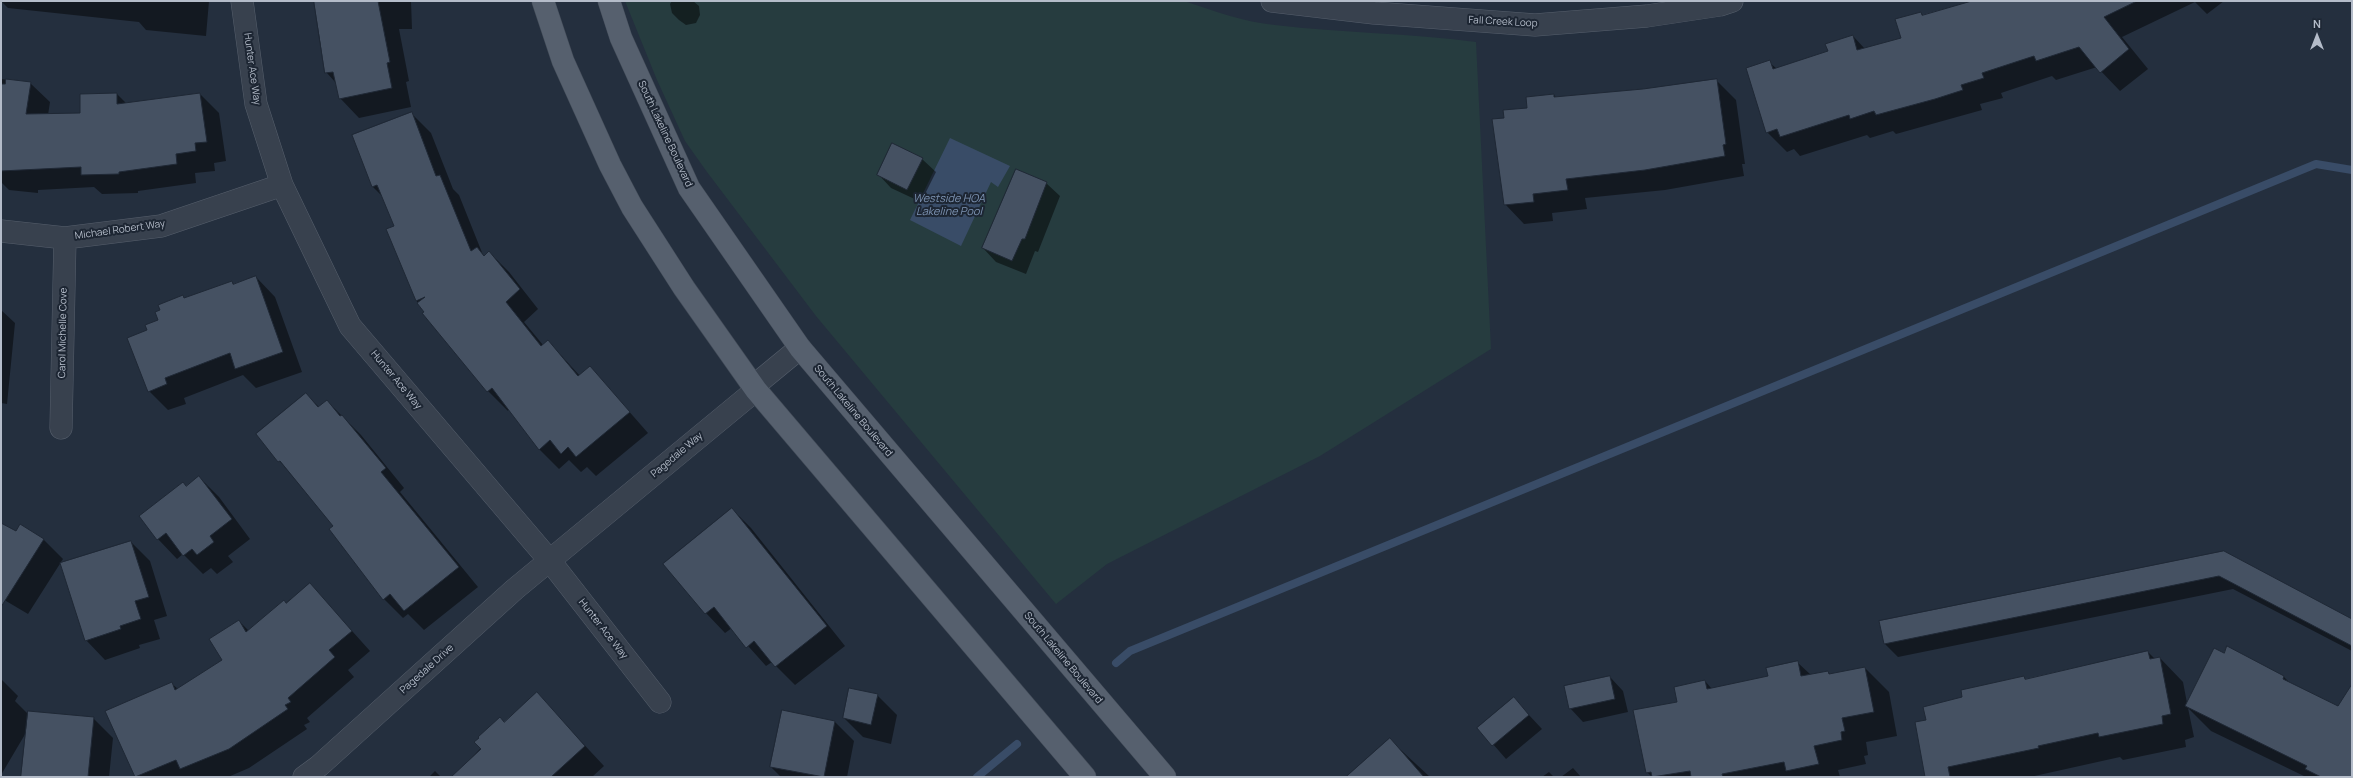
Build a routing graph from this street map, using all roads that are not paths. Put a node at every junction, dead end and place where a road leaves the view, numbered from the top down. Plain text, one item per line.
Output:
1 (242, 1) edge
2 (543, 1) edge
3 (609, 1) edge
4 (1272, 1) edge
5 (1732, 1) edge
6 (282, 185) junction
7 (1, 231) edge
8 (65, 238) junction
9 (800, 348) junction
10 (756, 390) junction
11 (61, 428) dead end
12 (550, 561) junction
13 (660, 702) dead end
14 (304, 777) edge
15 (1085, 777) edge
16 (1165, 777) edge

1 - 6 street, Hunter Ace Way
2 - 10 main road
3 - 9 main road, South Lakeline Boulevard
4 - 5 street, Fall Creek Loop
6 - 8 street, Michael Robert Way
6 - 12 street, Hunter Ace Way
7 - 8 street, Michael Robert Way
8 - 11 street, Carol Michelle Cove
9 - 10 street, Pagedale Way
9 - 16 main road, South Lakeline Boulevard
10 - 12 street, Pagedale Way
10 - 15 main road
12 - 13 street, Hunter Ace Way
12 - 14 street, Pagedale Drive

